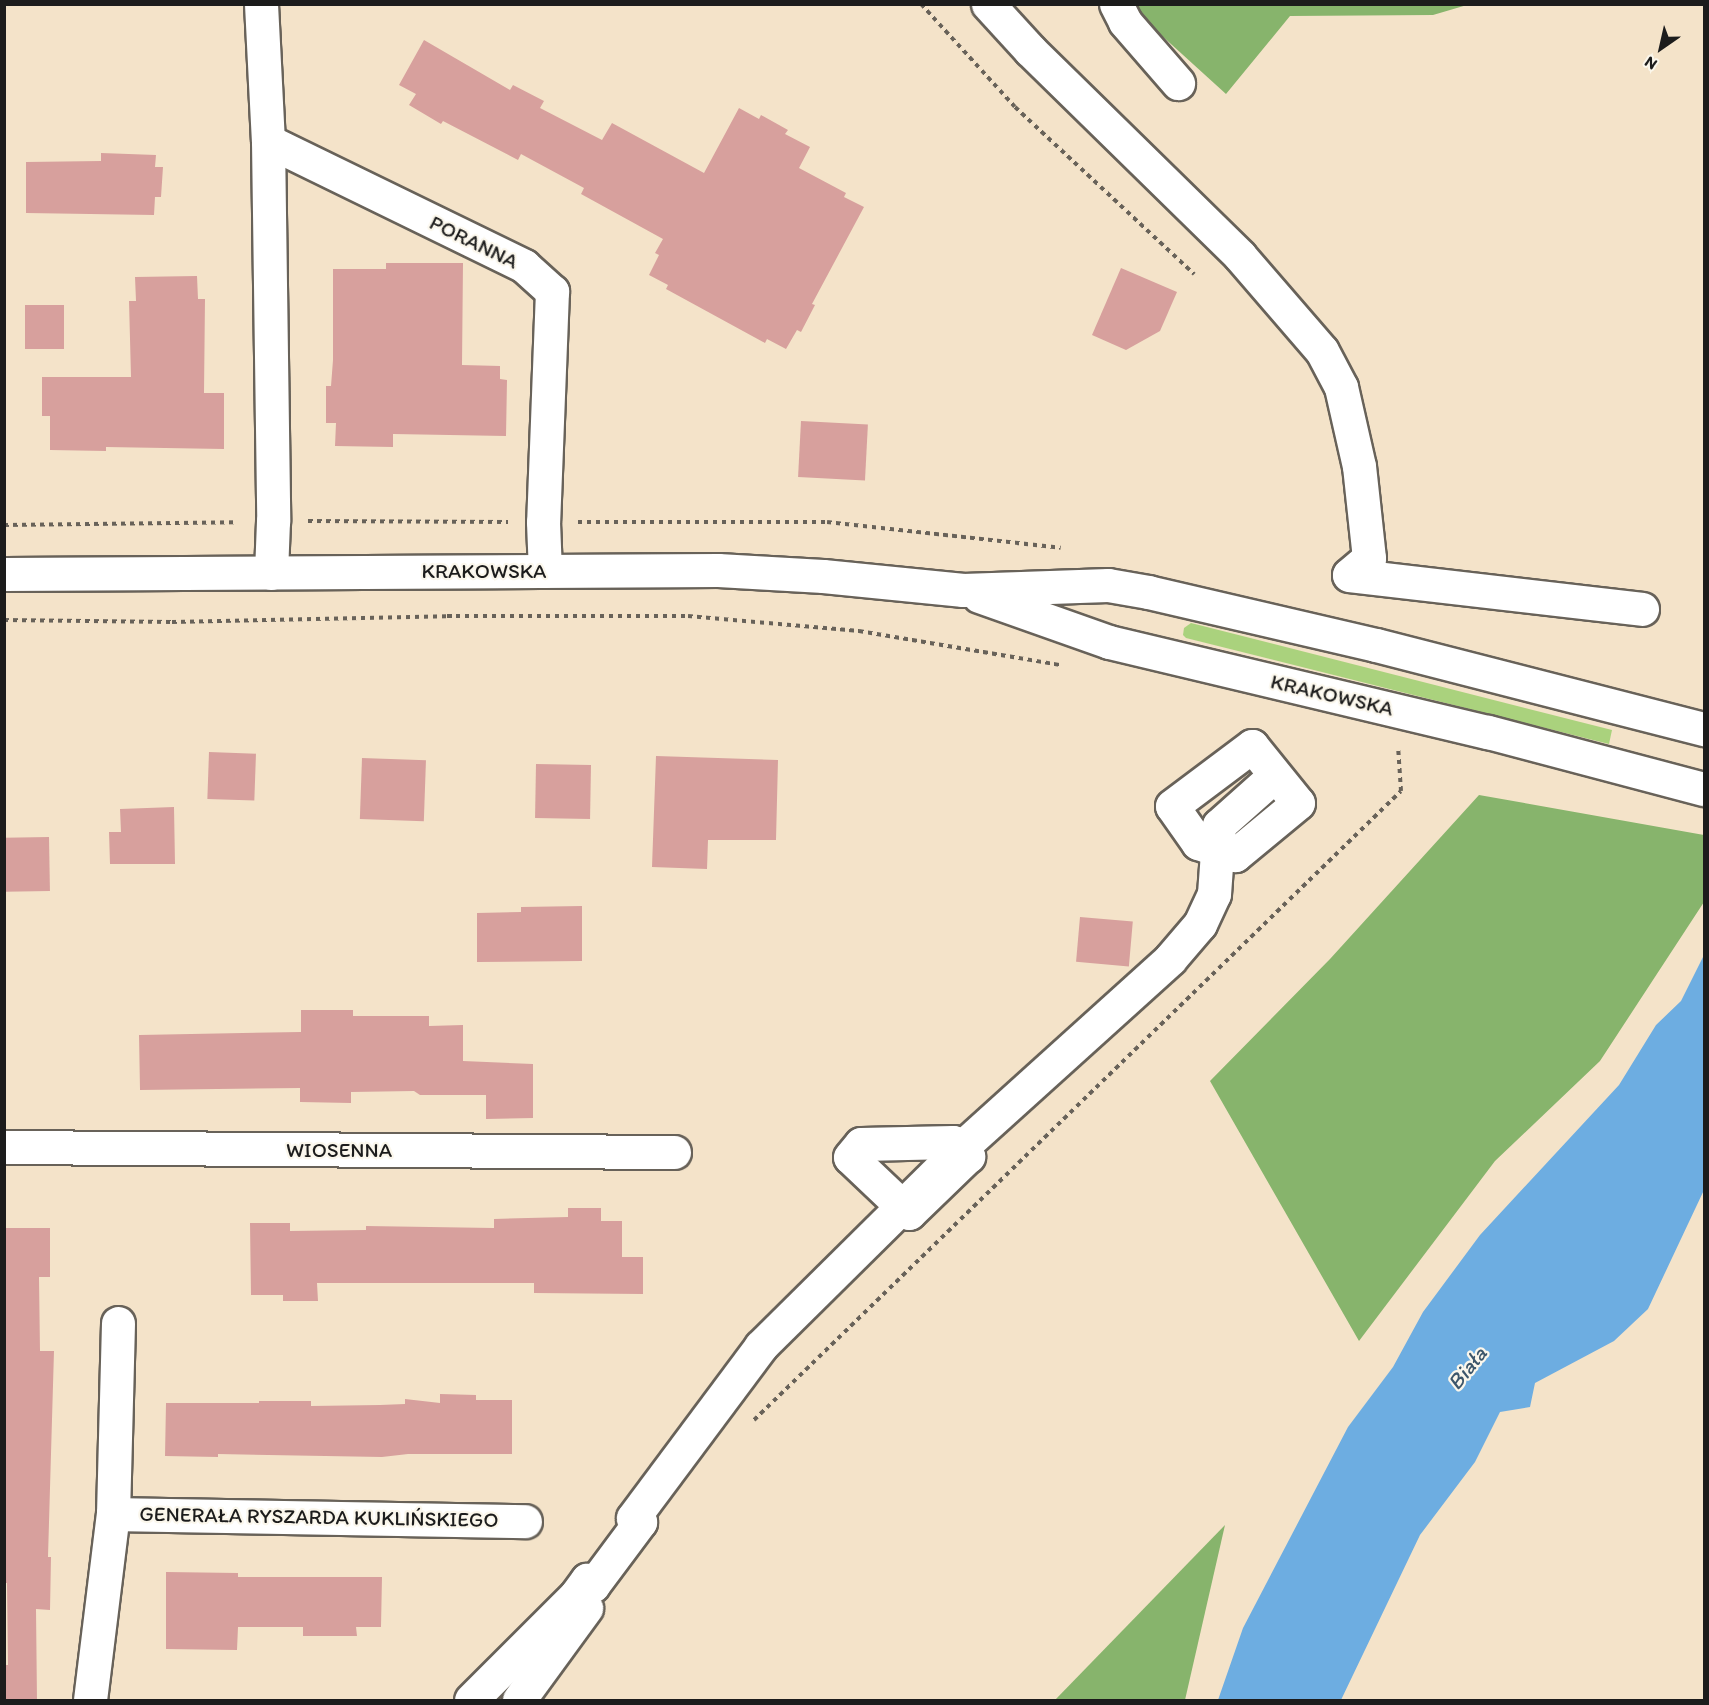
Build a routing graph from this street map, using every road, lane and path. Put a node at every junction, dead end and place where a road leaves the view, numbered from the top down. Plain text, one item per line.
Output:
1 (261, 4) edge
2 (921, 4) edge
3 (988, 4) edge
4 (1116, 4) edge
5 (1178, 83) dead end
6 (268, 141) junction
7 (1194, 274) dead end
8 (545, 571) junction
9 (271, 573) junction
10 (4, 574) edge
11 (963, 590) junction
12 (1642, 609) dead end
13 (4, 620) edge
14 (1063, 666) dead end
15 (1704, 729) edge
16 (1409, 746) dead end
17 (1273, 777) dead end
18 (1704, 789) edge
19 (4, 1147) edge
20 (960, 1149) junction
21 (674, 1152) dead end
22 (903, 1207) junction
23 (118, 1323) dead end
24 (749, 1425) dead end
25 (113, 1514) junction
26 (525, 1521) dead end
27 (593, 1585) junction
28 (90, 1701) edge
29 (471, 1701) edge
30 (519, 1701) edge

1 - 6 street
2 - 7 path
3 - 12 street
4 - 5 street
6 - 8 street, PORANNA
6 - 9 street
8 - 9 street, KRAKOWSKA
8 - 11 street, KRAKOWSKA
9 - 10 street, KRAKOWSKA
11 - 15 street, KRAKOWSKA
11 - 18 street, KRAKOWSKA
13 - 14 path
16 - 24 path
17 - 20 street
19 - 21 street, WIOSENNA
20 - 22 street
20 - 22 street
22 - 27 street
23 - 25 street, GENERAŁA RYSZARDA KUKLIŃSKIEGO
25 - 26 street, GENERAŁA RYSZARDA KUKLIŃSKIEGO
25 - 28 street, GENERAŁA RYSZARDA KUKLIŃSKIEGO
27 - 29 street
27 - 30 street

